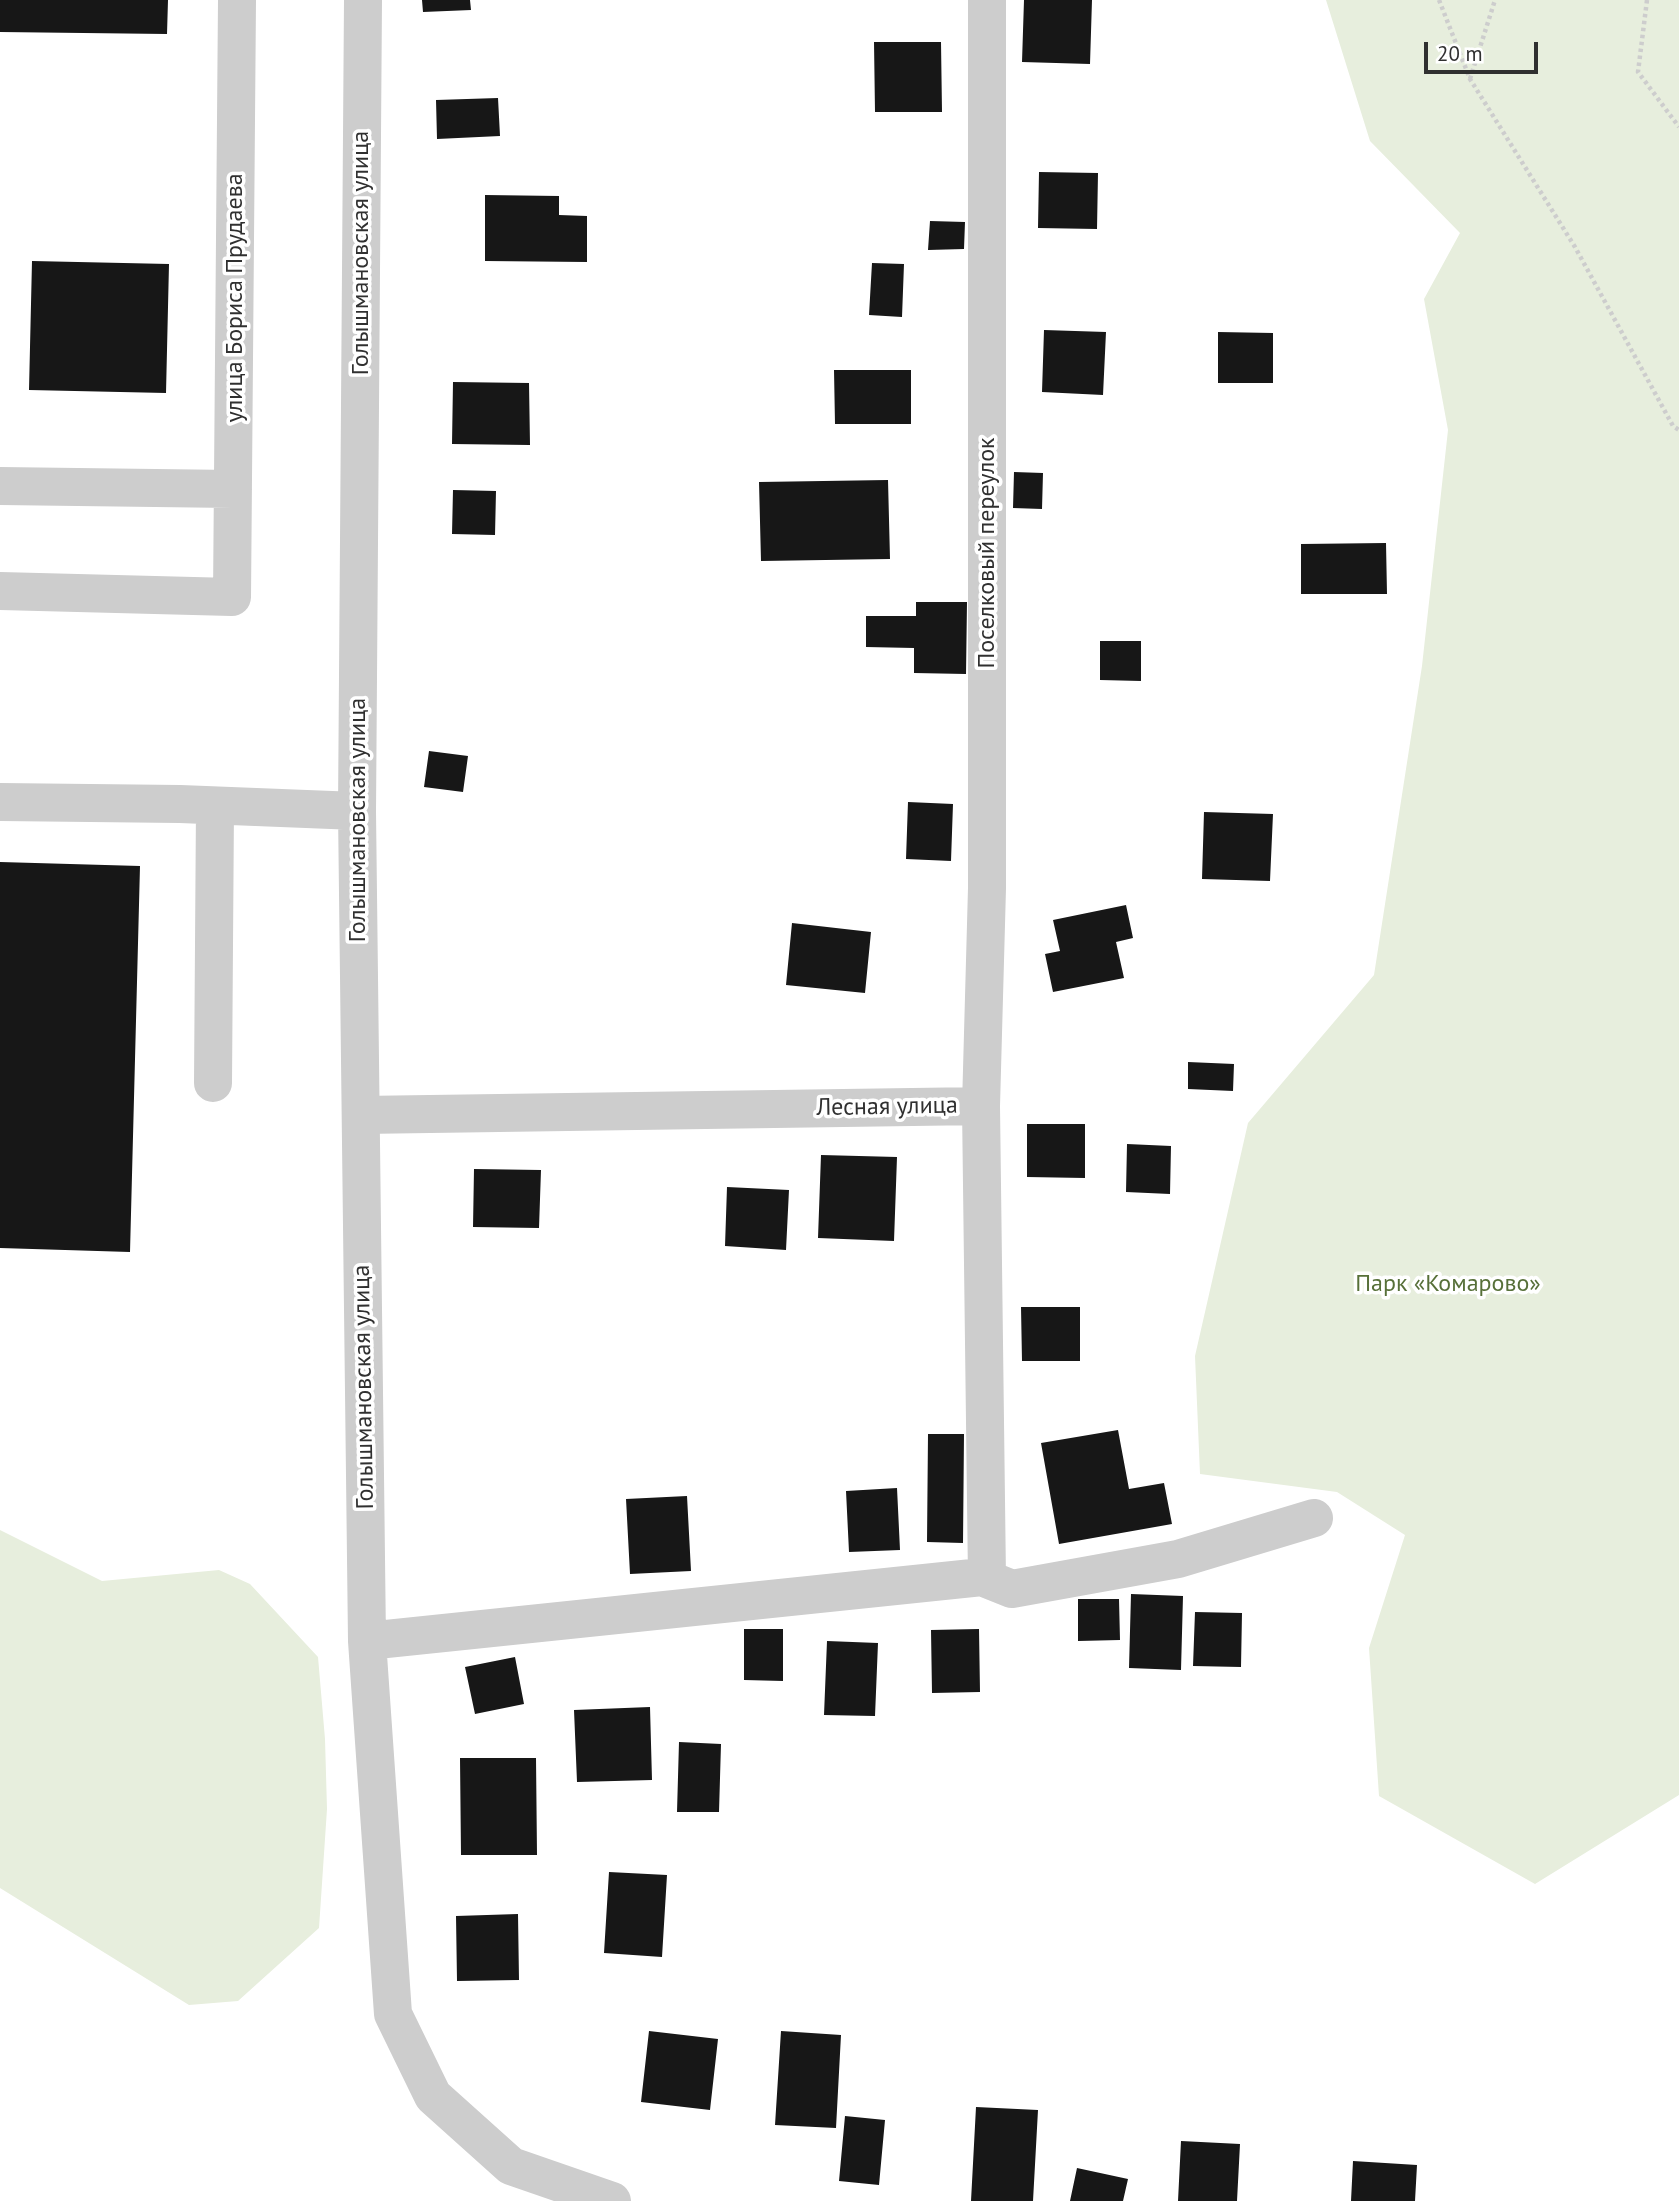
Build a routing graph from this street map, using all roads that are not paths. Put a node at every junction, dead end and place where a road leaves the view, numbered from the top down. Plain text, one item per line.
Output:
1 (237, 0) edge
2 (363, 0) edge
3 (987, 0) edge
4 (0, 486) edge
5 (233, 489) junction
6 (0, 591) edge
7 (0, 802) edge
8 (215, 806) junction
9 (357, 811) junction
10 (213, 1083) dead end
11 (981, 1106) junction
12 (361, 1115) junction
13 (1314, 1518) dead end
14 (987, 1579) junction
15 (367, 1641) junction
16 (612, 2201) edge

1 - 5 street, улица Бориса Прудаева
2 - 9 street, Голышмановская улица
3 - 11 street, Поселковый переулок
4 - 5 street
5 - 6 street, улица Бориса Прудаева
7 - 8 street
8 - 9 street
8 - 10 street
9 - 12 street, Голышмановская улица
11 - 12 street, Лесная улица
11 - 14 street, Лесная улица
12 - 15 street, Голышмановская улица
13 - 14 street
14 - 15 street
15 - 16 street, Голышмановская улица

